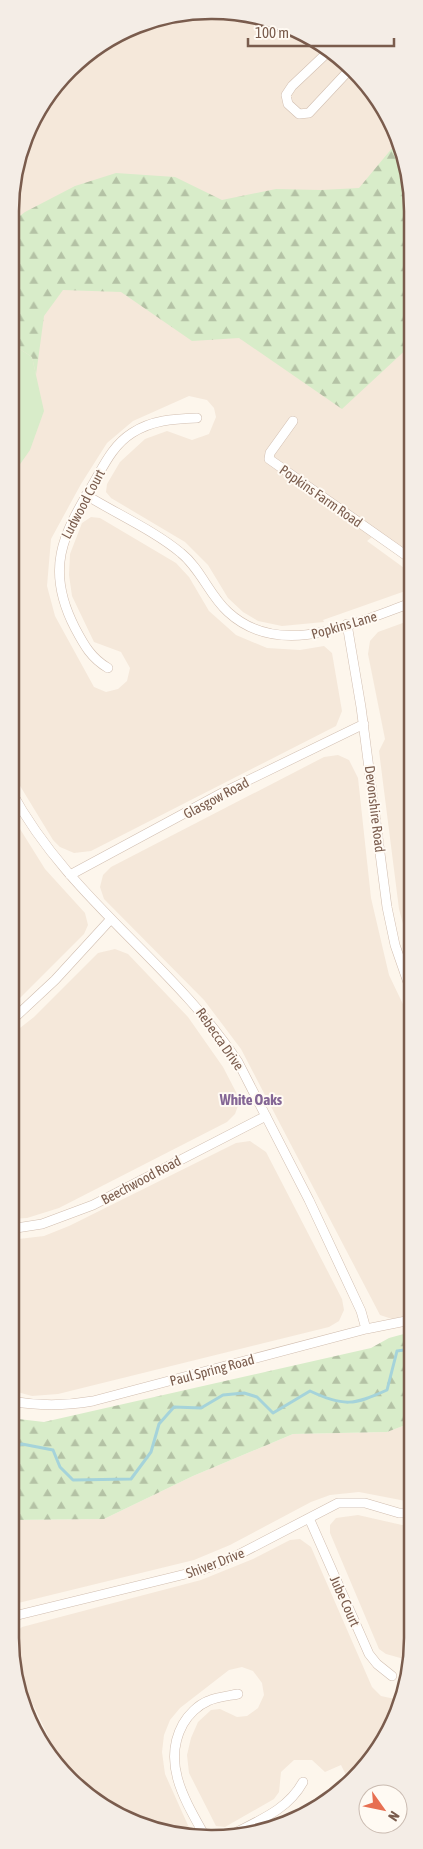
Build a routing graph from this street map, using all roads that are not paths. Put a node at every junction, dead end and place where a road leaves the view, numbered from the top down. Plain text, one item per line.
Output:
1 (325, 55) edge
2 (347, 74) edge
3 (197, 418) dead end
4 (292, 421) dead end
5 (86, 496) junction
6 (404, 554) edge
7 (404, 605) edge
8 (347, 624) junction
9 (108, 668) dead end
10 (364, 724) junction
11 (19, 804) edge
12 (70, 875) junction
13 (110, 920) junction
14 (404, 971) edge
15 (19, 1014) edge
16 (266, 1116) junction
17 (19, 1228) edge
18 (404, 1321) edge
19 (366, 1329) junction
20 (19, 1402) edge
21 (404, 1512) edge
22 (309, 1518) junction
23 (19, 1615) edge
24 (392, 1676) dead end
25 (238, 1694) dead end
26 (303, 1782) dead end
27 (245, 1828) edge
28 (202, 1830) edge

1 - 2 street
3 - 5 street, Ludwood Court
4 - 6 street, Popkins Farm Road
5 - 8 street, Popkins Lane
5 - 9 street, Ludwood Court
7 - 8 street, Popkins Lane
8 - 10 street, Devonshire Road
10 - 12 street, Glasgow Road
10 - 14 street, Devonshire Road
11 - 12 street, Rebecca Drive
12 - 13 street, Rebecca Drive
13 - 15 street
13 - 16 street, Rebecca Drive
16 - 17 street, Beechwood Road
16 - 19 street, Rebecca Drive
18 - 19 street, Paul Spring Road
19 - 20 street, Paul Spring Road
21 - 22 street, Shiver Drive
22 - 23 street, Shiver Drive
22 - 24 street, Jube Court
25 - 28 street
26 - 27 street

